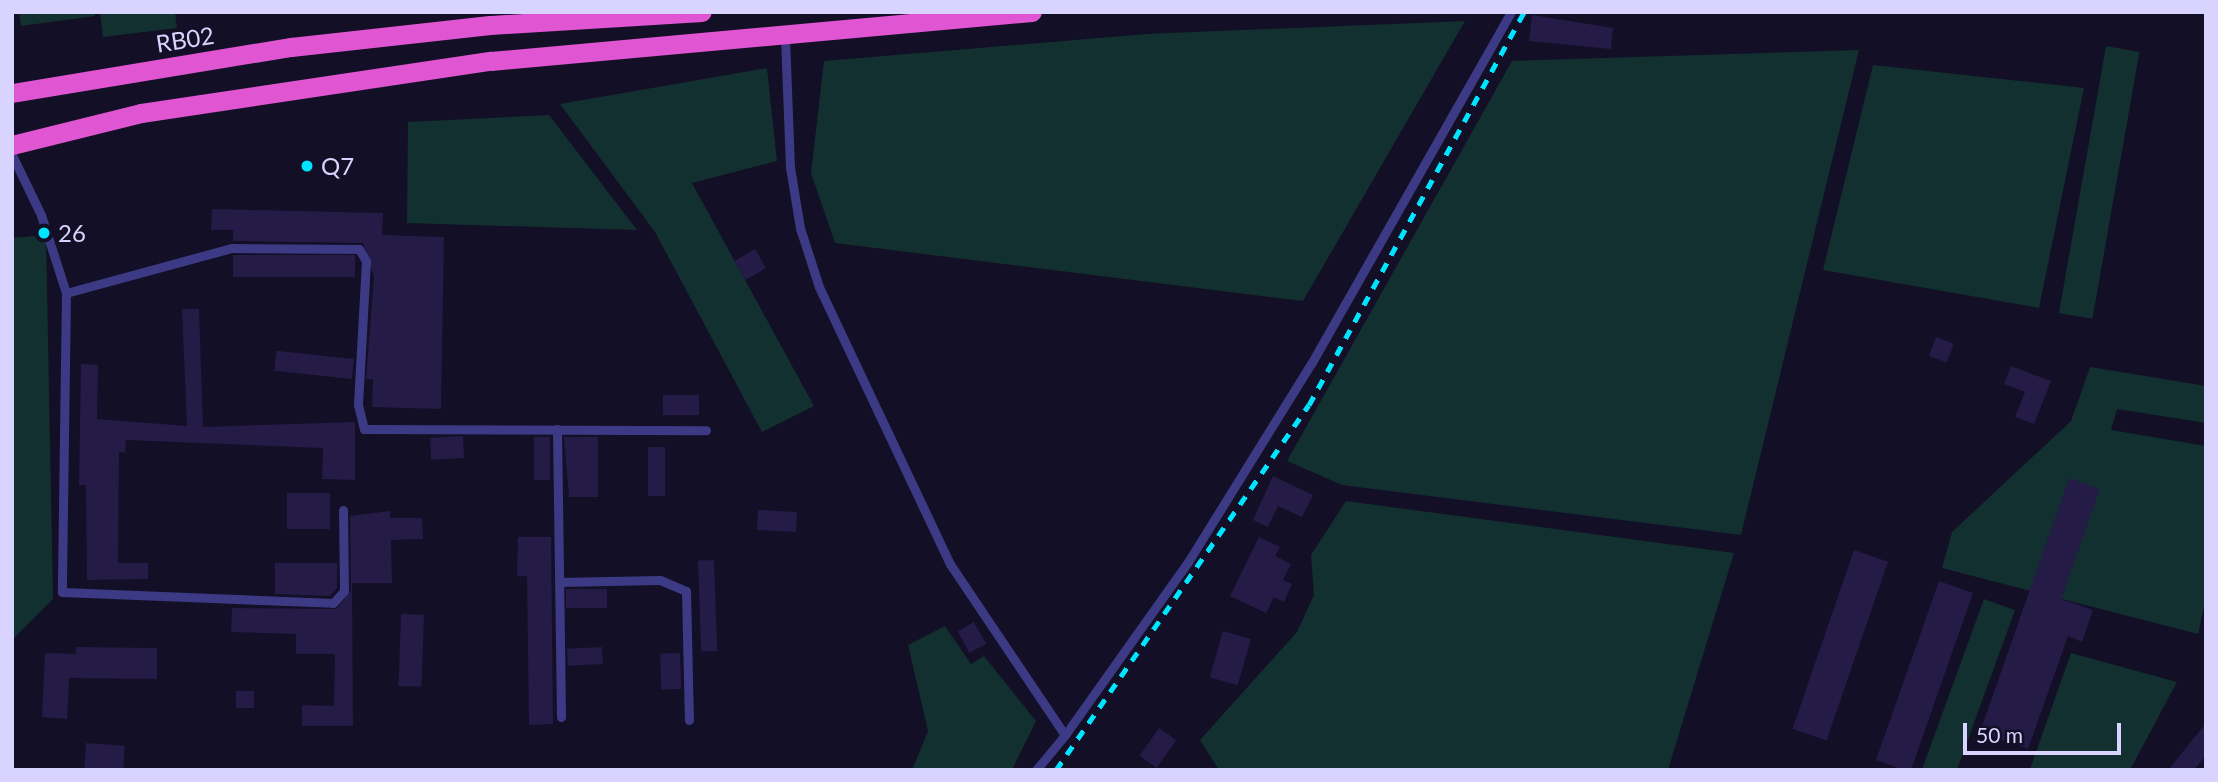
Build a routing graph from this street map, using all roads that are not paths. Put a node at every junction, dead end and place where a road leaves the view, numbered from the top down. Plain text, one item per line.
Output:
1 (702, 12) edge
2 (1032, 12) edge
3 (1511, 12) edge
4 (785, 37) junction
5 (12, 93) edge
6 (12, 145) edge
7 (12, 155) edge
8 (66, 293) junction
9 (557, 429) junction
10 (706, 430) dead end
11 (343, 510) dead end
12 (559, 582) junction
13 (561, 717) dead end
14 (689, 720) dead end
15 (1065, 735) junction
16 (1036, 770) edge

1 - 5 highway, RB02
2 - 4 highway
3 - 15 lane
4 - 6 highway
4 - 15 lane
7 - 8 lane
8 - 9 lane
8 - 11 lane
9 - 10 lane
9 - 12 lane
12 - 13 lane
12 - 14 lane
15 - 16 lane

